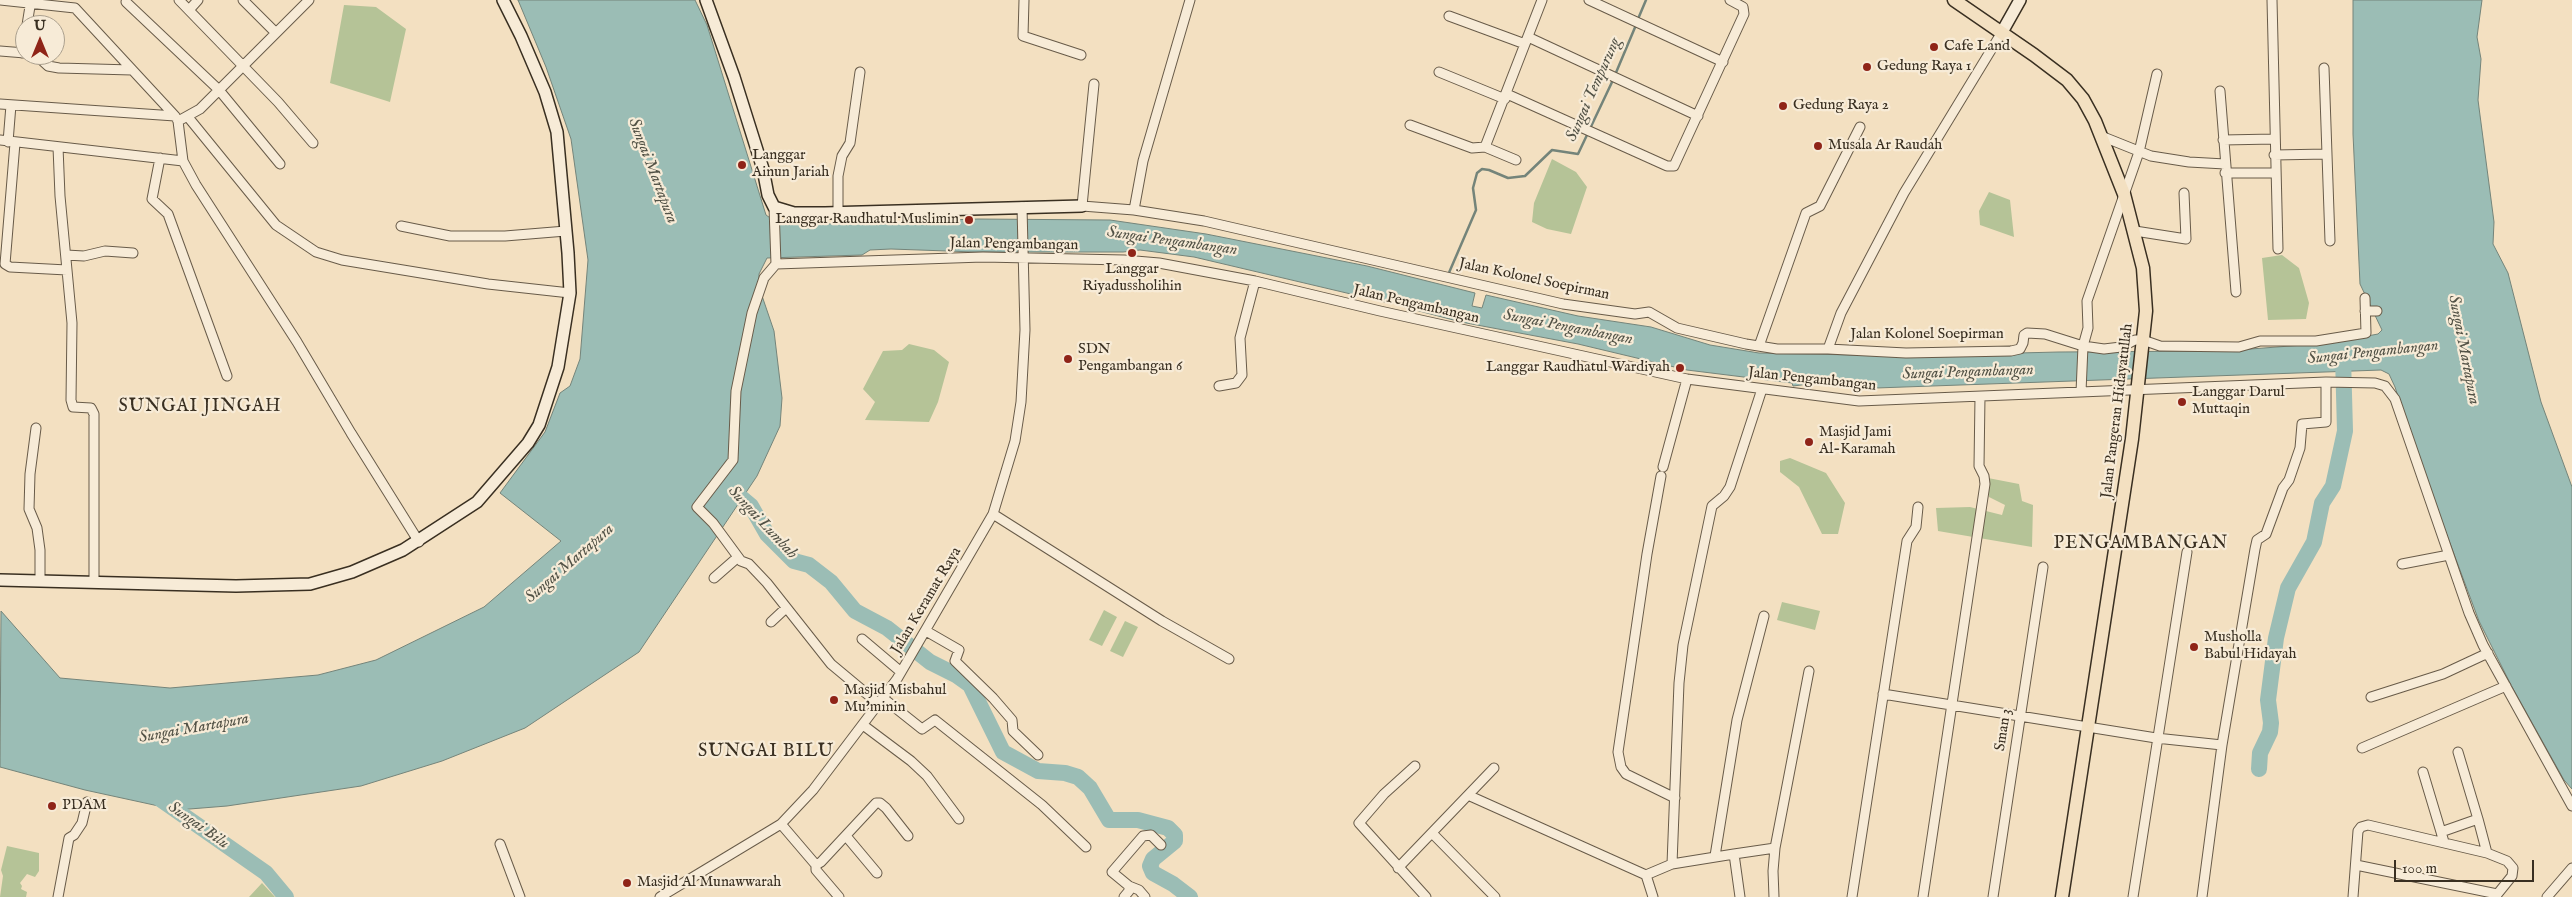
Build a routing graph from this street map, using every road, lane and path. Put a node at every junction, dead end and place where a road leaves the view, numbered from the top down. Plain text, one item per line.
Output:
1 (0, 0) edge
2 (179, 0) edge
3 (198, 0) edge
4 (243, 0) edge
5 (309, 0) edge
6 (502, 0) edge
7 (706, 0) edge
8 (1024, 0) edge
9 (1190, 0) edge
10 (1542, 0) edge
11 (1589, 0) edge
12 (1730, 0) edge
13 (1954, 0) edge
14 (2020, 0) edge
15 (2272, 0) edge
16 (31, 1) edge
17 (126, 2) dead end
18 (76, 4) edge
19 (189, 10) junction
20 (29, 15) edge
21 (1449, 16) dead end
22 (275, 32) junction
23 (2002, 32) junction
24 (1526, 40) junction
25 (0, 51) edge
26 (15, 52) edge
27 (1082, 55) dead end
28 (1723, 62) junction
29 (47, 65) edge
30 (244, 65) junction
31 (2324, 68) dead end
32 (132, 70) junction
33 (860, 72) dead end
34 (1439, 72) dead end
35 (2157, 74) dead end
36 (1094, 84) dead end
37 (219, 90) junction
38 (2220, 91) dead end
39 (1506, 96) junction
40 (0, 104) edge
41 (11, 105) junction
42 (1698, 116) junction
43 (188, 117) junction
44 (177, 118) junction
45 (1410, 125) dead end
46 (1860, 127) dead end
47 (2101, 136) junction
48 (2274, 138) junction
49 (2223, 140) junction
50 (8, 142) edge
51 (314, 143) dead end
52 (58, 147) junction
53 (1485, 147) junction
54 (2139, 152) junction
55 (2327, 154) junction
56 (2274, 155) junction
57 (160, 158) junction
58 (1516, 160) dead end
59 (183, 161) junction
60 (280, 164) dead end
61 (2225, 168) junction
62 (2275, 173) junction
63 (2184, 193) dead end
64 (2124, 194) junction
65 (1082, 206) junction
66 (1134, 210) junction
67 (838, 212) junction
68 (1022, 212) junction
69 (774, 213) junction
70 (401, 226) dead end
71 (566, 231) junction
72 (2135, 231) junction
73 (2330, 240) dead end
74 (2278, 249) dead end
75 (133, 253) dead end
76 (66, 255) junction
77 (1023, 256) junction
78 (776, 262) junction
79 (67, 270) junction
80 (1255, 281) junction
81 (2236, 292) dead end
82 (570, 293) junction
83 (2365, 298) dead end
84 (2365, 311) junction
85 (2377, 311) dead end
86 (2143, 344) junction
87 (1759, 346) junction
88 (2083, 348) junction
89 (1828, 349) junction
90 (227, 376) dead end
91 (1688, 379) junction
92 (2326, 382) junction
93 (1218, 386) dead end
94 (2138, 386) junction
95 (2081, 388) junction
96 (1762, 389) junction
97 (1980, 397) junction
98 (36, 428) dead end
99 (1918, 507) dead end
100 (993, 514) junction
101 (419, 542) junction
102 (2186, 552) dead end
103 (2449, 555) junction
104 (738, 557) junction
105 (2402, 564) dead end
106 (2043, 567) dead end
107 (714, 578) dead end
108 (0, 580) edge
109 (40, 581) junction
110 (94, 582) junction
111 (786, 608) junction
112 (1764, 616) dead end
113 (770, 622) dead end
114 (926, 631) junction
115 (862, 640) dead end
116 (2488, 653) junction
117 (1229, 659) dead end
118 (1809, 670) dead end
119 (901, 672) junction
120 (2506, 686) junction
121 (1883, 694) junction
122 (2371, 697) dead end
123 (881, 701) junction
124 (1952, 705) junction
125 (2020, 716) junction
126 (863, 725) junction
127 (2089, 727) junction
128 (2156, 738) junction
129 (2222, 745) junction
130 (2362, 748) dead end
131 (2458, 752) dead end
132 (1038, 756) dead end
133 (1415, 766) dead end
134 (1494, 768) dead end
135 (2423, 772) dead end
136 (1470, 796) junction
137 (1675, 798) junction
138 (87, 802) dead end
139 (2572, 806) edge
140 (959, 819) dead end
141 (2478, 819) junction
142 (781, 824) junction
143 (2441, 832) junction
144 (1433, 834) junction
145 (846, 836) junction
146 (908, 836) dead end
147 (2444, 842) junction
148 (500, 844) dead end
149 (1161, 845) dead end
150 (1086, 847) dead end
151 (1775, 848) junction
152 (2487, 853) junction
153 (1734, 854) junction
154 (1715, 856) junction
155 (1672, 864) junction
156 (816, 865) junction
157 (2356, 865) junction
158 (1398, 868) junction
159 (2572, 868) edge
160 (877, 872) dead end
161 (1646, 876) junction
162 (1129, 886) junction
163 (2496, 896) edge
164 (58, 897) edge
165 (520, 897) edge
166 (660, 897) edge
167 (839, 897) edge
168 (1124, 897) edge
169 (1145, 897) edge
170 (1426, 897) edge
171 (1495, 897) edge
172 (1653, 897) edge
173 (1740, 897) edge
174 (1774, 897) edge
175 (1852, 897) edge
176 (1923, 897) edge
177 (1993, 897) edge
178 (2062, 897) edge
179 (2133, 897) edge
180 (2202, 897) edge
181 (2353, 897) edge
182 (2547, 897) edge

1 - 16 street
2 - 19 street
3 - 19 street
4 - 22 street
5 - 22 street
6 - 71 street
7 - 69 street
8 - 27 street
9 - 66 street
10 - 24 street
11 - 28 street
12 - 28 street
13 - 23 main road, Jalan Pangeran Hidayatullah
14 - 23 street
15 - 48 street
16 - 18 street
16 - 20 street
17 - 37 street
18 - 32 street
19 - 30 street
21 - 24 street
22 - 30 street
23 - 47 main road, Jalan Pangeran Hidayatullah
23 - 89 street
24 - 39 street
24 - 42 street
25 - 26 street
28 - 42 street
29 - 32 street
30 - 37 street
30 - 51 street
31 - 55 street
32 - 44 street
33 - 67 street
34 - 39 street
35 - 54 street
36 - 65 street
37 - 43 street
37 - 60 street
38 - 49 street
39 - 42 street
39 - 53 street
40 - 41 street
41 - 44 street
41 - 50 street
43 - 44 street
43 - 82 street
44 - 59 street
45 - 53 street
46 - 87 street
47 - 54 street
47 - 64 main road, Jalan Pangeran Hidayatullah
48 - 49 street
48 - 56 street
49 - 61 street
50 - 52 street
50 - 79 street
52 - 57 street
52 - 76 street
53 - 58 street
54 - 61 street
54 - 64 street
55 - 56 street
55 - 73 street
56 - 62 street
57 - 59 street
57 - 90 street
59 - 101 street
61 - 62 street
61 - 81 street
62 - 74 street
63 - 72 street
64 - 72 main road, Jalan Pangeran Hidayatullah
64 - 88 street
65 - 66 street, Jalan Kolonel Soepirman
65 - 68 street, Jalan Kolonel Soepirman
66 - 87 street, Jalan Kolonel Soepirman
67 - 68 street, Jalan Kolonel Soepirman
67 - 69 street, Jalan Kolonel Soepirman
68 - 77 street, Jalan Keramat Raya
69 - 78 street
70 - 71 street
71 - 82 street
72 - 86 main road, Jalan Pangeran Hidayatullah
75 - 76 street
76 - 79 street
77 - 78 street, Jalan Pengambangan
77 - 80 street, Jalan Pengambangan
77 - 100 street, Jalan Keramat Raya
78 - 104 street
79 - 110 street
80 - 91 street, Jalan Pengambangan
80 - 93 street
82 - 101 street
83 - 84 street
84 - 85 street
84 - 86 street
86 - 88 street, Jalan Kolonel Soepirman
86 - 94 main road, Jalan Pangeran Hidayatullah
87 - 89 street, Jalan Kolonel Soepirman
88 - 89 street, Jalan Kolonel Soepirman
88 - 95 street
91 - 96 street, Jalan Pengambangan
91 - 137 street
92 - 94 street, Jalan Pengambangan
92 - 103 street, Jalan Pengambangan
92 - 129 street
94 - 95 street, Jalan Pengambangan
94 - 127 main road, Jalan Pangeran Hidayatullah
95 - 97 street, Jalan Pengambangan
96 - 97 street, Jalan Pengambangan
96 - 137 street
97 - 124 street
98 - 109 street
99 - 121 street
100 - 114 street, Jalan Keramat Raya
100 - 117 street
101 - 110 street
102 - 128 street
103 - 105 street
103 - 116 street, Jalan Pengambangan
104 - 107 street
104 - 111 street
106 - 125 street, Sman 3
108 - 109 street
109 - 110 street
111 - 113 street
111 - 123 street
112 - 154 street
114 - 119 street, Jalan Keramat Raya
114 - 132 street
115 - 119 street
116 - 120 street, Jalan Pengambangan
116 - 122 street
118 - 151 street
119 - 123 street, Jalan Keramat Raya
120 - 130 street
120 - 139 street, Jalan Pengambangan
121 - 124 street
121 - 175 street
123 - 126 street, Jalan Keramat Raya
123 - 150 street
124 - 125 street
124 - 176 street
125 - 127 street
125 - 177 street, Sman 3
126 - 140 street
126 - 142 street, Jalan Keramat Raya
127 - 128 street
127 - 178 main road, Jalan Pangeran Hidayatullah
128 - 129 street
128 - 179 street
129 - 180 street
131 - 141 street
133 - 158 street
134 - 136 street
135 - 143 street
136 - 144 street
136 - 161 street
137 - 155 street
138 - 164 street
141 - 143 street
141 - 152 street
142 - 156 street
142 - 166 street, Jalan Keramat Raya
143 - 147 street
144 - 158 street
144 - 171 street
145 - 146 street
145 - 156 street
145 - 160 street
147 - 152 street
147 - 157 street
148 - 165 street
149 - 162 street
151 - 153 street
151 - 174 street
152 - 163 street
153 - 154 street
153 - 173 street
154 - 155 street
155 - 161 street
156 - 167 street
157 - 163 street
157 - 181 street
158 - 170 street
159 - 182 street
161 - 172 street
162 - 168 street
162 - 169 street

